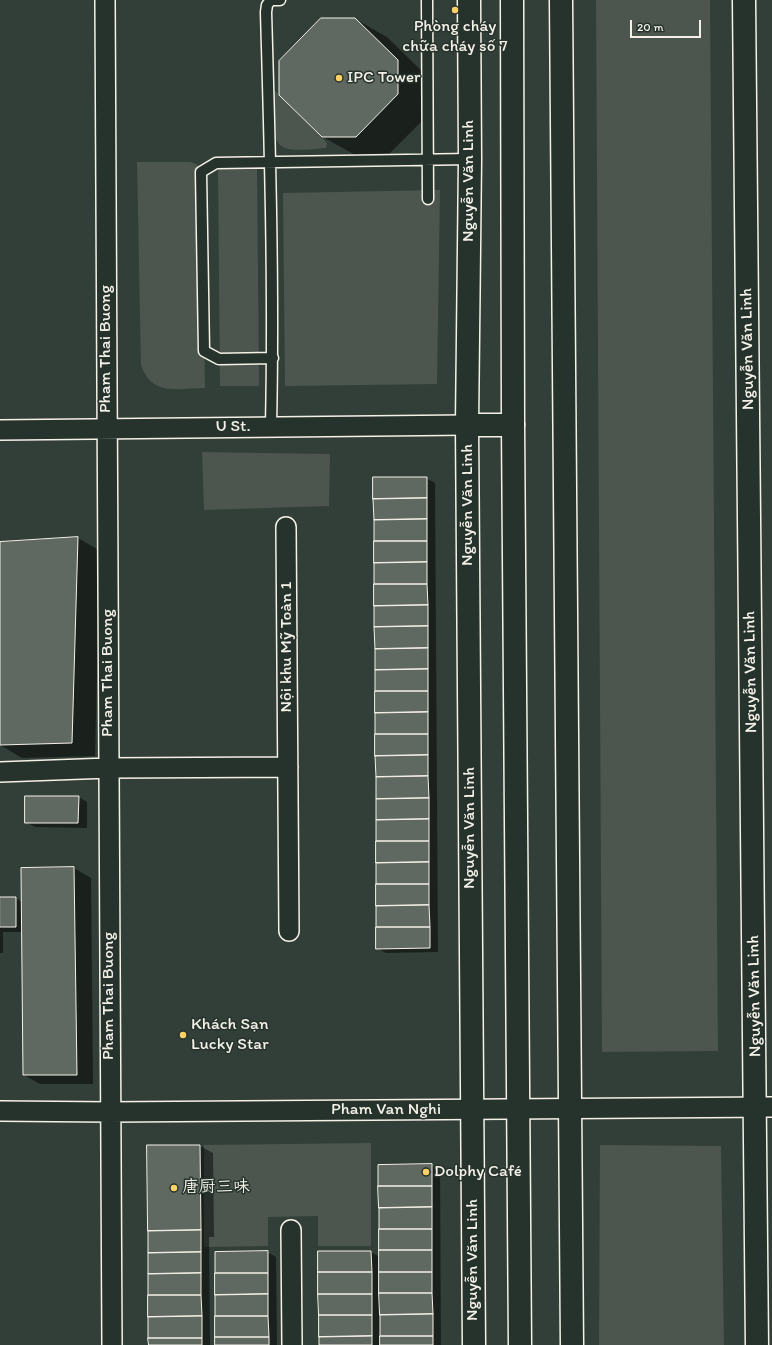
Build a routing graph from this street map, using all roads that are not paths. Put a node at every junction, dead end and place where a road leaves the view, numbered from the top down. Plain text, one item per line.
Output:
1 (105, 0) edge
2 (280, 0) edge
3 (427, 0) edge
4 (469, 0) edge
5 (512, 0) edge
6 (561, 0) edge
7 (744, 0) edge
8 (470, 159) junction
9 (427, 160) junction
10 (270, 162) junction
11 (428, 199) dead end
12 (273, 358) junction
13 (467, 425) junction
14 (513, 425) junction
15 (271, 426) junction
16 (106, 428) junction
17 (0, 430) edge
18 (286, 528) dead end
19 (288, 767) junction
20 (109, 768) junction
21 (0, 772) edge
22 (290, 931) dead end
23 (764, 1107) edge
24 (518, 1108) junction
25 (571, 1108) junction
26 (472, 1109) junction
27 (0, 1111) edge
28 (110, 1112) junction
29 (291, 1230) dead end
30 (112, 1345) edge
31 (292, 1345) edge
32 (474, 1345) edge
33 (520, 1345) edge
34 (572, 1345) edge
35 (757, 1345) edge

1 - 16 street, Pham Thai Buong
2 - 10 lane
3 - 9 lane
4 - 8 main road, Nguyễn Văn Linh
5 - 14 main road
6 - 25 main road
7 - 23 main road, Nguyễn Văn Linh
8 - 9 lane
8 - 13 main road, Nguyễn Văn Linh
9 - 10 lane
9 - 11 lane
10 - 12 lane
10 - 12 lane
12 - 15 lane
13 - 14 main road
13 - 15 street, U St.
13 - 26 main road, Nguyễn Văn Linh
14 - 24 main road
15 - 16 street, U St.
16 - 17 street, U St.
16 - 20 street, Pham Thai Buong
18 - 19 street, Nội khu Mỹ Toàn 1
19 - 20 street
19 - 22 street, Nội khu Mỹ Toàn 1
20 - 21 street
20 - 28 street, Pham Thai Buong
23 - 25 street, Pham Van Nghi
23 - 35 main road, Nguyễn Văn Linh
24 - 25 street, Pham Van Nghi
24 - 26 street, Pham Van Nghi
24 - 33 main road
25 - 34 main road
26 - 28 street, Pham Van Nghi
26 - 32 main road, Nguyễn Văn Linh
27 - 28 street, Pham Van Nghi
28 - 30 street, Pham Thai Buong
29 - 31 street

